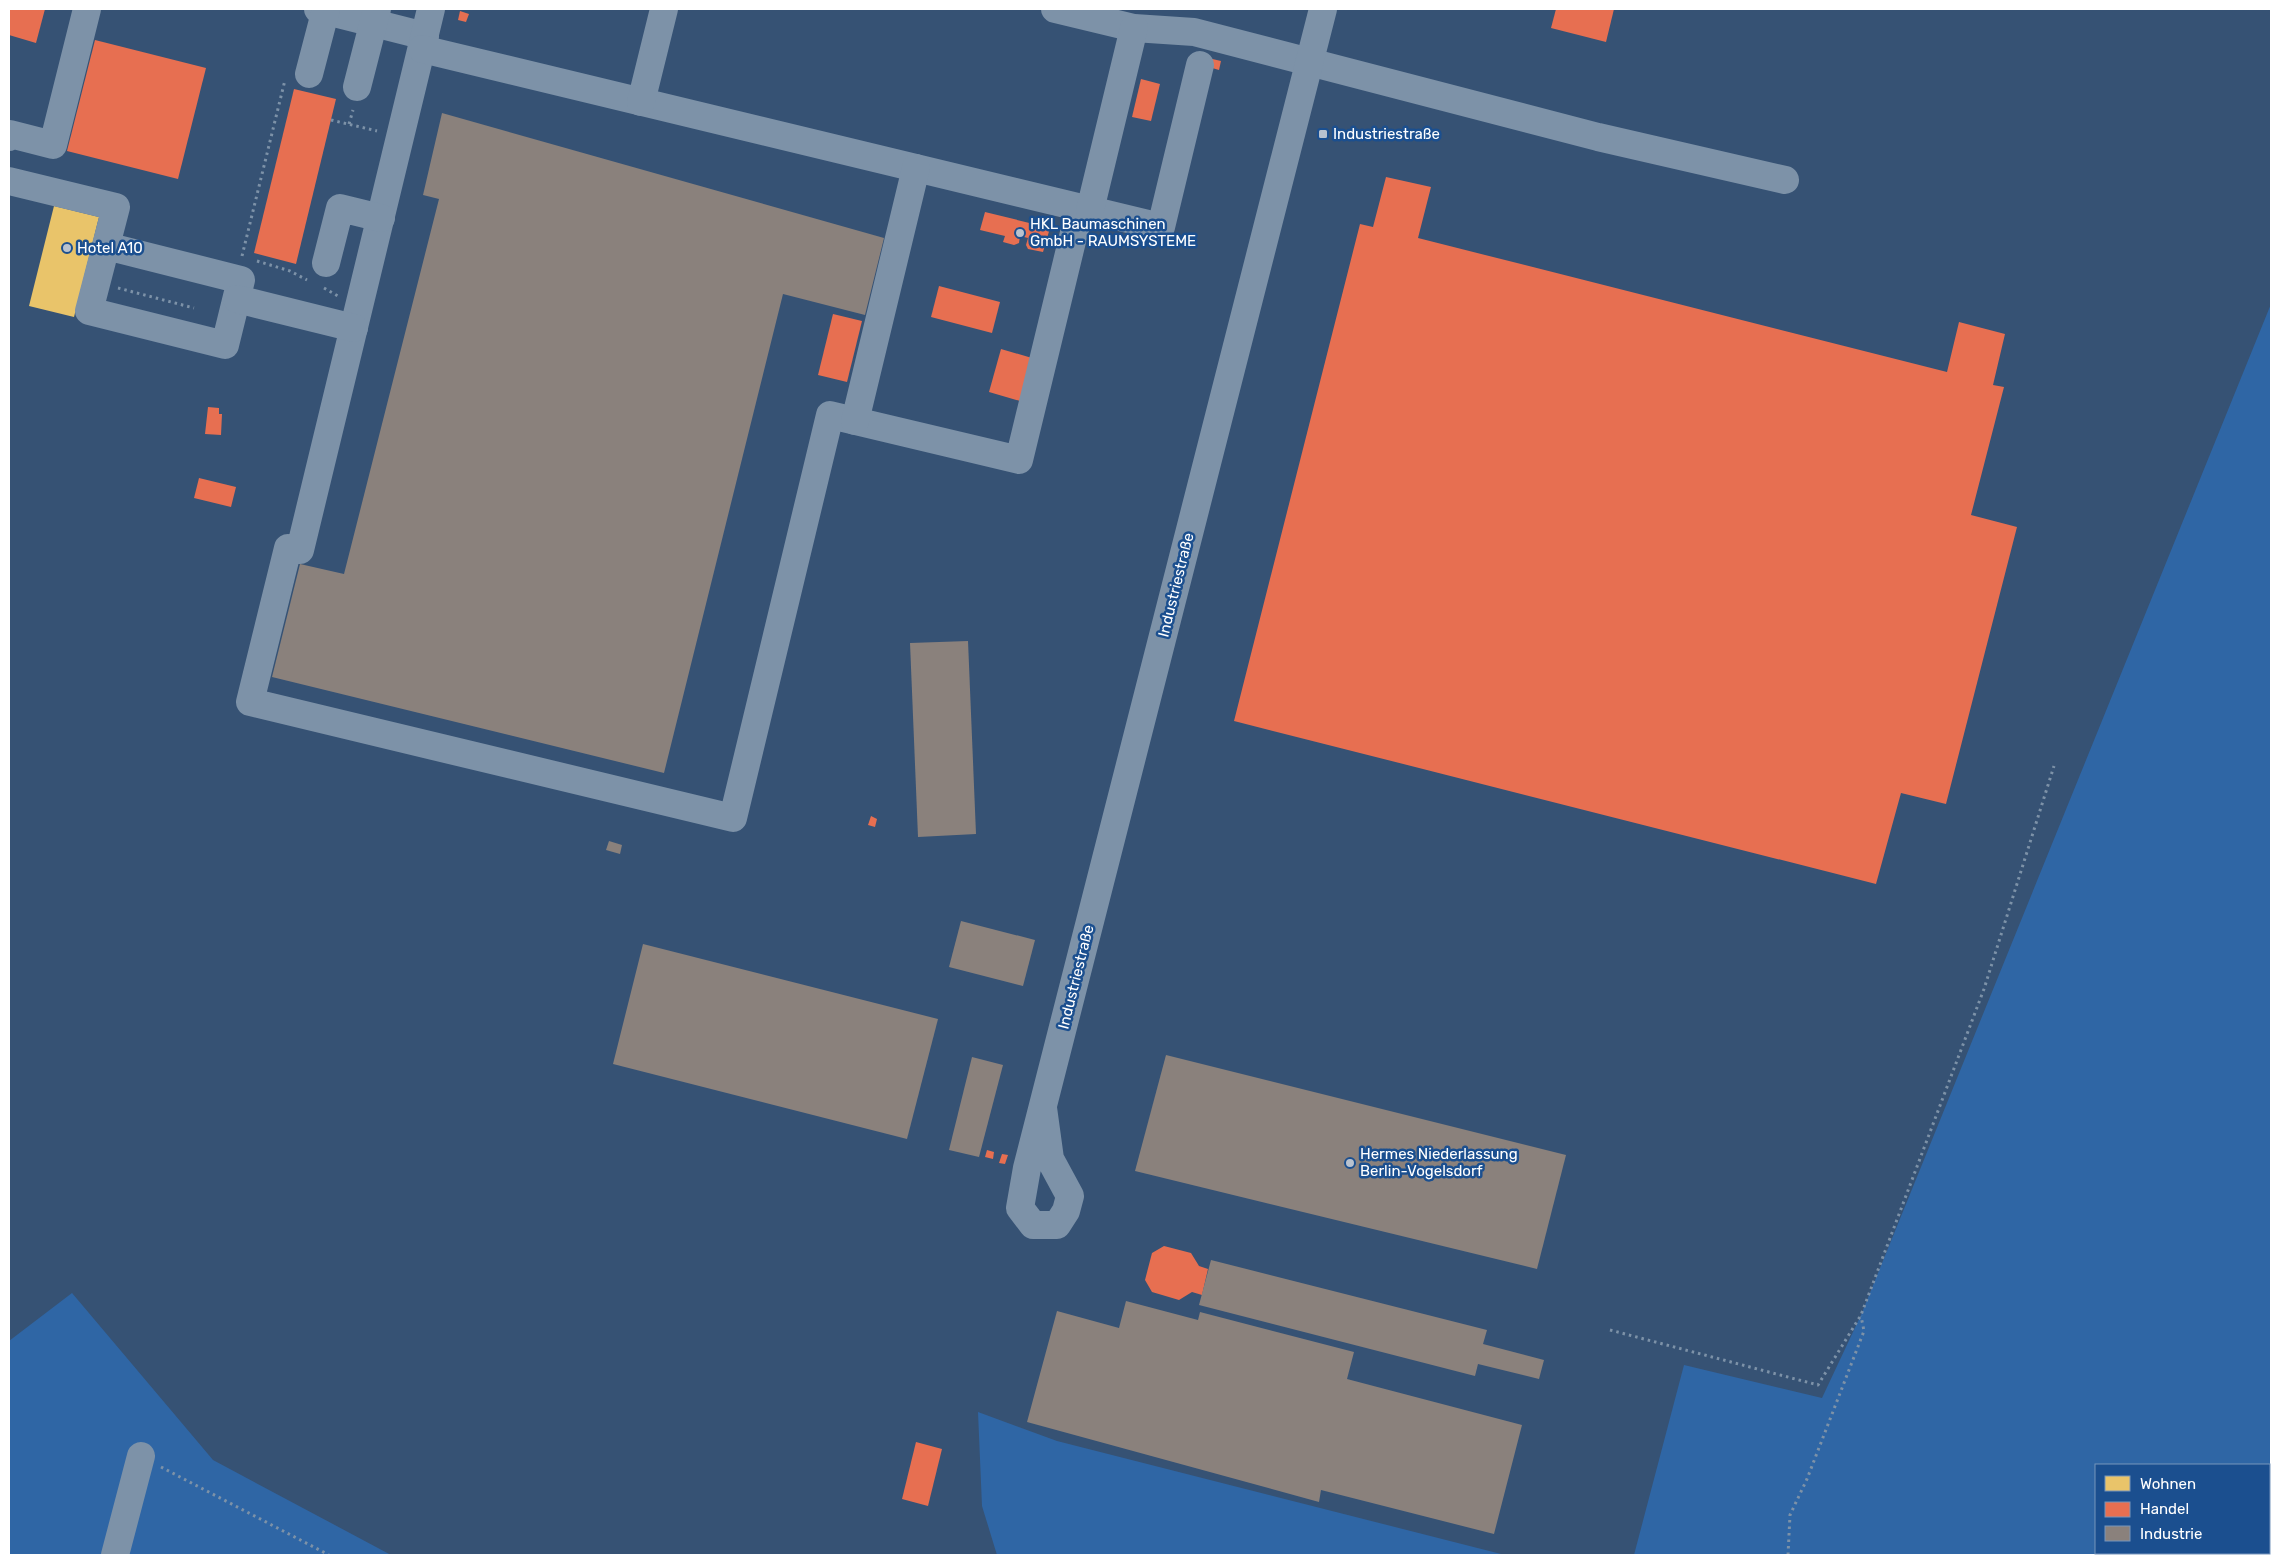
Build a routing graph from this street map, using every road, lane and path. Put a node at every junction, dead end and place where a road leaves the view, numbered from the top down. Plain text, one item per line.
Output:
1 (87, 9) edge
2 (323, 9) edge
3 (431, 9) edge
4 (664, 9) edge
5 (1055, 9) edge
6 (1166, 9) edge
7 (1323, 9) edge
8 (376, 16) edge
9 (1134, 28) junction
10 (1194, 32) junction
11 (423, 42) junction
12 (1310, 61) junction
13 (1200, 65) dead end
14 (298, 74) joint
15 (357, 87) dead end
16 (642, 102) junction
17 (331, 120) dead end
18 (400, 137) junction
19 (9, 138) edge
20 (916, 168) junction
21 (9, 180) edge
22 (1785, 180) dead end
23 (1085, 209) junction
24 (381, 218) junction
25 (106, 246) junction
26 (320, 277) junction
27 (96, 283) junction
28 (237, 299) junction
29 (194, 308) dead end
30 (356, 318) junction
31 (855, 421) junction
32 (2054, 766) dead end
33 (1043, 1108) dead end
34 (1861, 1315) junction
35 (1610, 1330) dead end
36 (141, 1456) joint
37 (116, 1555) edge
38 (329, 1555) edge
39 (1788, 1555) edge

1 - 19 street
2 - 8 street
2 - 14 street
3 - 11 street
4 - 16 street
5 - 9 street
6 - 10 street
7 - 12 street, Industriestraße
8 - 11 street
8 - 15 street
9 - 10 street
9 - 23 street
10 - 12 street
11 - 16 street
11 - 18 street
12 - 22 street
12 - 33 street, Industriestraße
13 - 23 street
14 - 26 path
16 - 20 street
17 - 18 path
18 - 24 street
20 - 23 street
20 - 31 street
21 - 25 street
23 - 31 street
24 - 26 street
24 - 30 street
25 - 27 street
25 - 28 street
26 - 30 path
27 - 28 street
27 - 29 path
28 - 30 street
30 - 31 street
32 - 34 path
34 - 35 path
34 - 39 path
36 - 37 street
36 - 38 path

